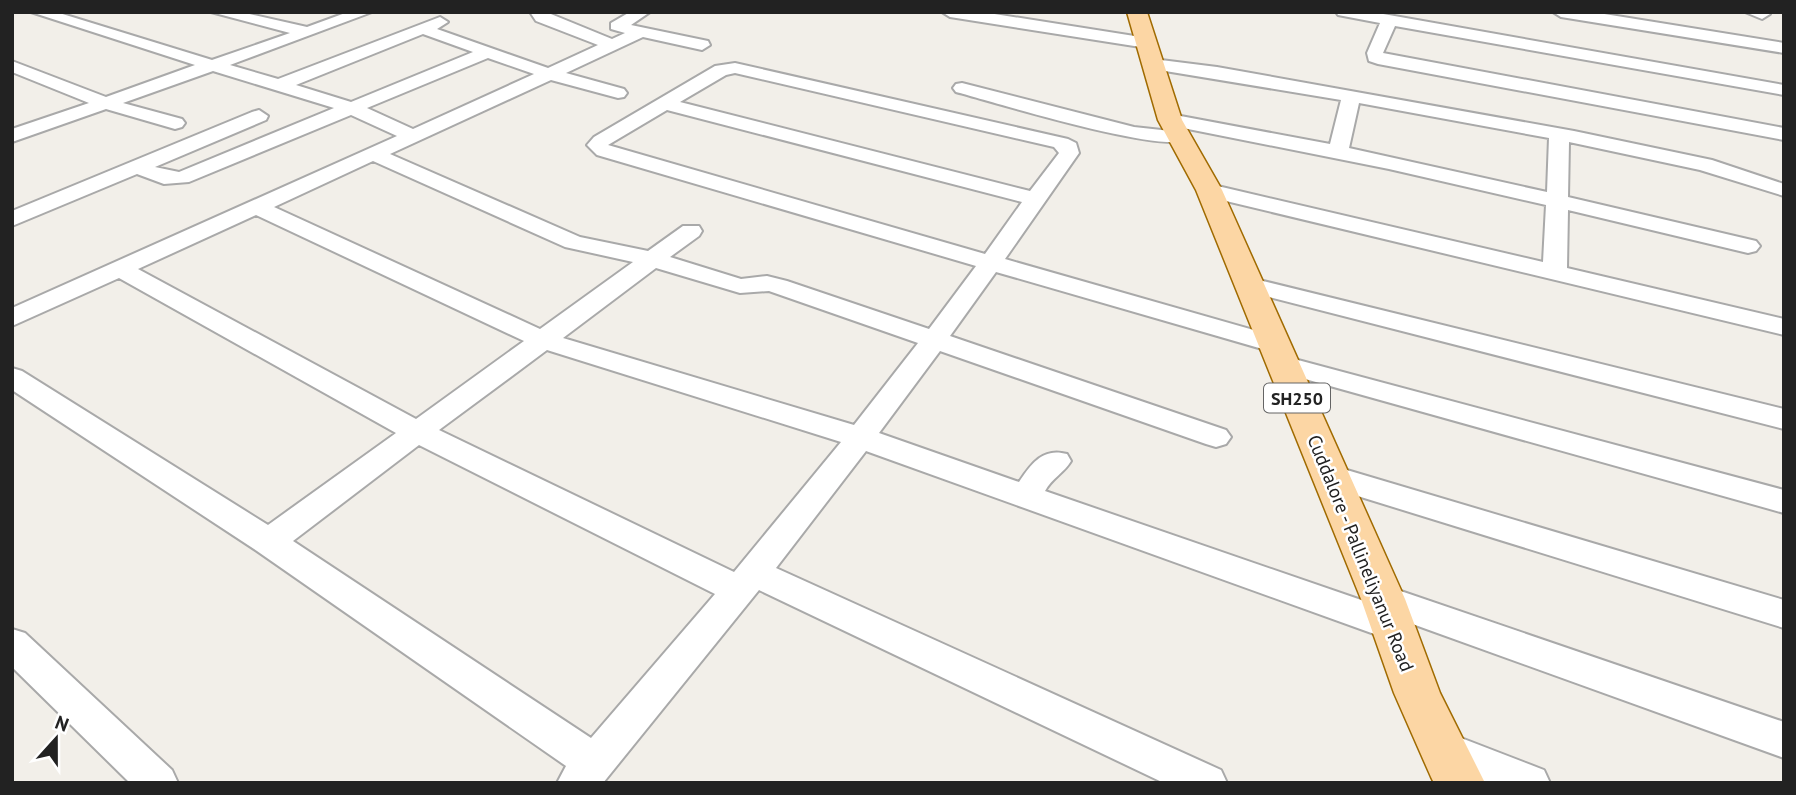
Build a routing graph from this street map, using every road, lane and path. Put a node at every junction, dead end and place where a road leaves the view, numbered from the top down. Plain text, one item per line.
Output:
1 (39, 12) edge
2 (219, 12) edge
3 (364, 12) edge
4 (538, 12) edge
5 (552, 12) edge
6 (950, 12) edge
7 (1344, 12) edge
8 (1561, 12) edge
9 (1377, 16) edge
10 (425, 21) edge
11 (641, 22) edge
12 (309, 32) junction
13 (615, 35) junction
14 (1146, 40) edge
15 (702, 45) dead end
16 (1784, 48) edge
17 (488, 52) junction
18 (216, 64) junction
19 (12, 66) edge
20 (550, 74) junction
21 (280, 85) junction
22 (962, 88) dead end
23 (1784, 90) edge
24 (618, 93) dead end
25 (1351, 96) junction
26 (107, 102) junction
27 (663, 103) junction
28 (349, 107) junction
29 (260, 116) dead end
30 (175, 123) dead end
31 (1175, 129) junction
32 (1784, 134) edge
33 (1559, 135) junction
34 (12, 136) edge
35 (413, 136) junction
36 (1338, 152) junction
37 (373, 154) junction
38 (136, 167) junction
39 (1209, 190) junction
40 (1784, 190) edge
41 (1035, 199) junction
42 (1557, 204) junction
43 (256, 207) junction
44 (12, 219) edge
45 (691, 231) dead end
46 (1748, 246) dead end
47 (651, 259) junction
48 (989, 263) junction
49 (118, 268) junction
50 (1555, 272) junction
51 (1247, 284) junction
52 (12, 318) edge
53 (1784, 327) edge
54 (543, 340) junction
55 (934, 341) junction
56 (1280, 355) junction
57 (12, 377) edge
58 (1784, 419) edge
59 (418, 432) junction
60 (858, 437) junction
61 (1216, 437) dead end
62 (1056, 461) dead end
63 (1331, 476) junction
64 (1026, 496) junction
65 (1784, 502) edge
66 (269, 542) junction
67 (748, 582) junction
68 (1387, 612) junction
69 (1784, 614) edge
70 (12, 644) edge
71 (1784, 740) edge
72 (1451, 766) edge
73 (586, 773) edge
74 (158, 783) edge
75 (1207, 783) edge
76 (1530, 783) edge

1 - 18 street
2 - 12 street
3 - 12 street
4 - 13 street
5 - 13 street
6 - 14 street
7 - 9 street
8 - 16 street
9 - 23 street
9 - 32 street
10 - 17 street
10 - 21 street
11 - 13 street
11 - 15 street
12 - 18 street
13 - 20 street
14 - 25 street
14 - 31 main road, Cuddalore - Pallineliyanur Road / SH250
17 - 20 street
17 - 28 street
18 - 21 street
18 - 26 street
19 - 26 street
20 - 24 street
20 - 35 street
21 - 28 street
22 - 31 street
25 - 33 street
25 - 36 street
26 - 30 street
26 - 34 street
27 - 41 street
27 - 41 street
27 - 48 street
28 - 35 street
28 - 38 street
29 - 38 street
31 - 36 street
31 - 39 main road, Cuddalore - Pallineliyanur Road / SH250
33 - 40 street
33 - 42 street
35 - 37 street
36 - 42 street
37 - 43 street
37 - 47 street
38 - 44 street
39 - 50 street
39 - 51 main road, Cuddalore - Pallineliyanur Road / SH250
41 - 48 street
42 - 46 street
42 - 50 street
43 - 49 street
43 - 54 street
45 - 47 street
47 - 54 street
47 - 55 street
48 - 55 street
48 - 56 street
49 - 52 street
49 - 59 street
50 - 53 street
51 - 56 main road, Cuddalore - Pallineliyanur Road / SH250
51 - 58 street
54 - 59 street
54 - 60 street
55 - 60 street
55 - 61 street
56 - 63 main road, Cuddalore - Pallineliyanur Road / SH250
56 - 65 street
57 - 66 street
59 - 66 street
59 - 67 street
60 - 64 street
60 - 67 street
62 - 64 street
63 - 68 main road, Cuddalore - Pallineliyanur Road / SH250
63 - 69 street
64 - 68 street
66 - 73 street
67 - 73 street
67 - 75 street
68 - 71 street
68 - 72 main road, Cuddalore - Pallineliyanur Road / SH250
70 - 74 street
72 - 76 street

